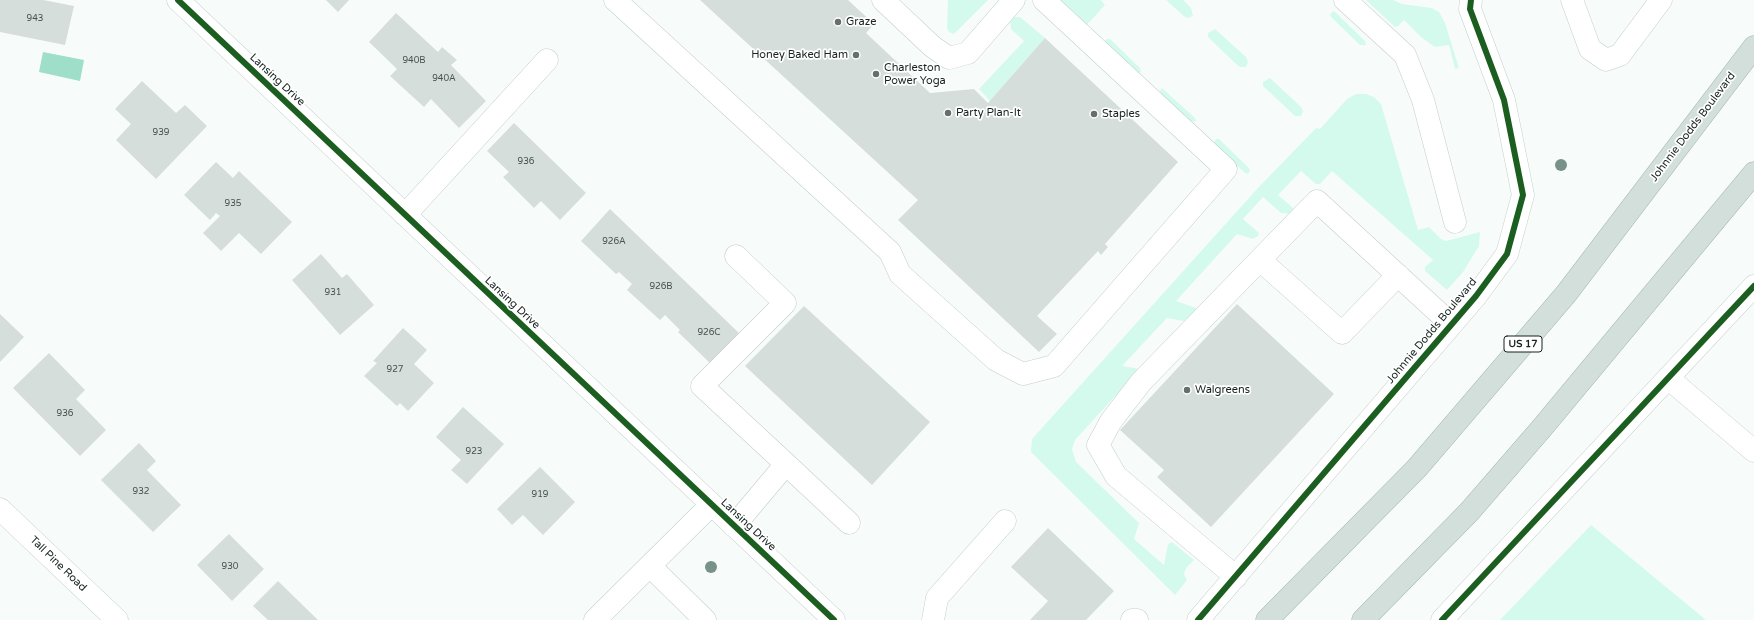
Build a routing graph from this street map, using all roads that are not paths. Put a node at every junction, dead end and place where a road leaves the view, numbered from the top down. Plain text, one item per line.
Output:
1 (615, 0) edge
2 (883, 0) edge
3 (1014, 0) edge
4 (1044, 0) edge
5 (1345, 0) edge
6 (1471, 0) edge
7 (1572, 0) edge
8 (1661, 0) edge
9 (185, 3) edge
10 (1754, 47) edge
11 (547, 60) dead end
12 (1754, 173) edge
13 (405, 215) junction
14 (1454, 222) dead end
15 (736, 256) dead end
16 (1260, 260) junction
17 (1398, 275) junction
18 (1754, 286) edge
19 (1451, 324) junction
20 (1668, 378) junction
21 (1754, 451) edge
22 (786, 464) junction
23 (712, 505) junction
24 (0, 508) edge
25 (1005, 521) dead end
26 (849, 523) dead end
27 (734, 526) junction
28 (650, 566) junction
29 (1236, 577) junction
30 (117, 620) edge
31 (595, 620) edge
32 (705, 620) edge
33 (834, 620) edge
34 (933, 620) edge
35 (1132, 620) edge
36 (1137, 620) edge
37 (1198, 620) edge
38 (1267, 620) edge
39 (1363, 620) edge
40 (1442, 620) edge

1 - 4 street
2 - 3 street
5 - 14 street
6 - 19 street, Johnnie Dodds Boulevard
7 - 8 street
9 - 13 street, Lansing Drive
10 - 38 highway, Johnnie Dodds Boulevard / US 17
11 - 13 street
12 - 39 highway
13 - 23 street, Lansing Drive
15 - 22 street
16 - 17 street
16 - 17 street
16 - 29 street
17 - 19 street
18 - 20 street
19 - 29 street, Johnnie Dodds Boulevard
20 - 21 street
20 - 40 street
22 - 26 street
22 - 27 street
23 - 27 street, Lansing Drive
23 - 28 street
24 - 30 street, Tall Pine Road
25 - 34 street
27 - 33 street, Lansing Drive
28 - 31 street
28 - 32 street
29 - 37 street, Johnnie Dodds Boulevard
35 - 36 street

